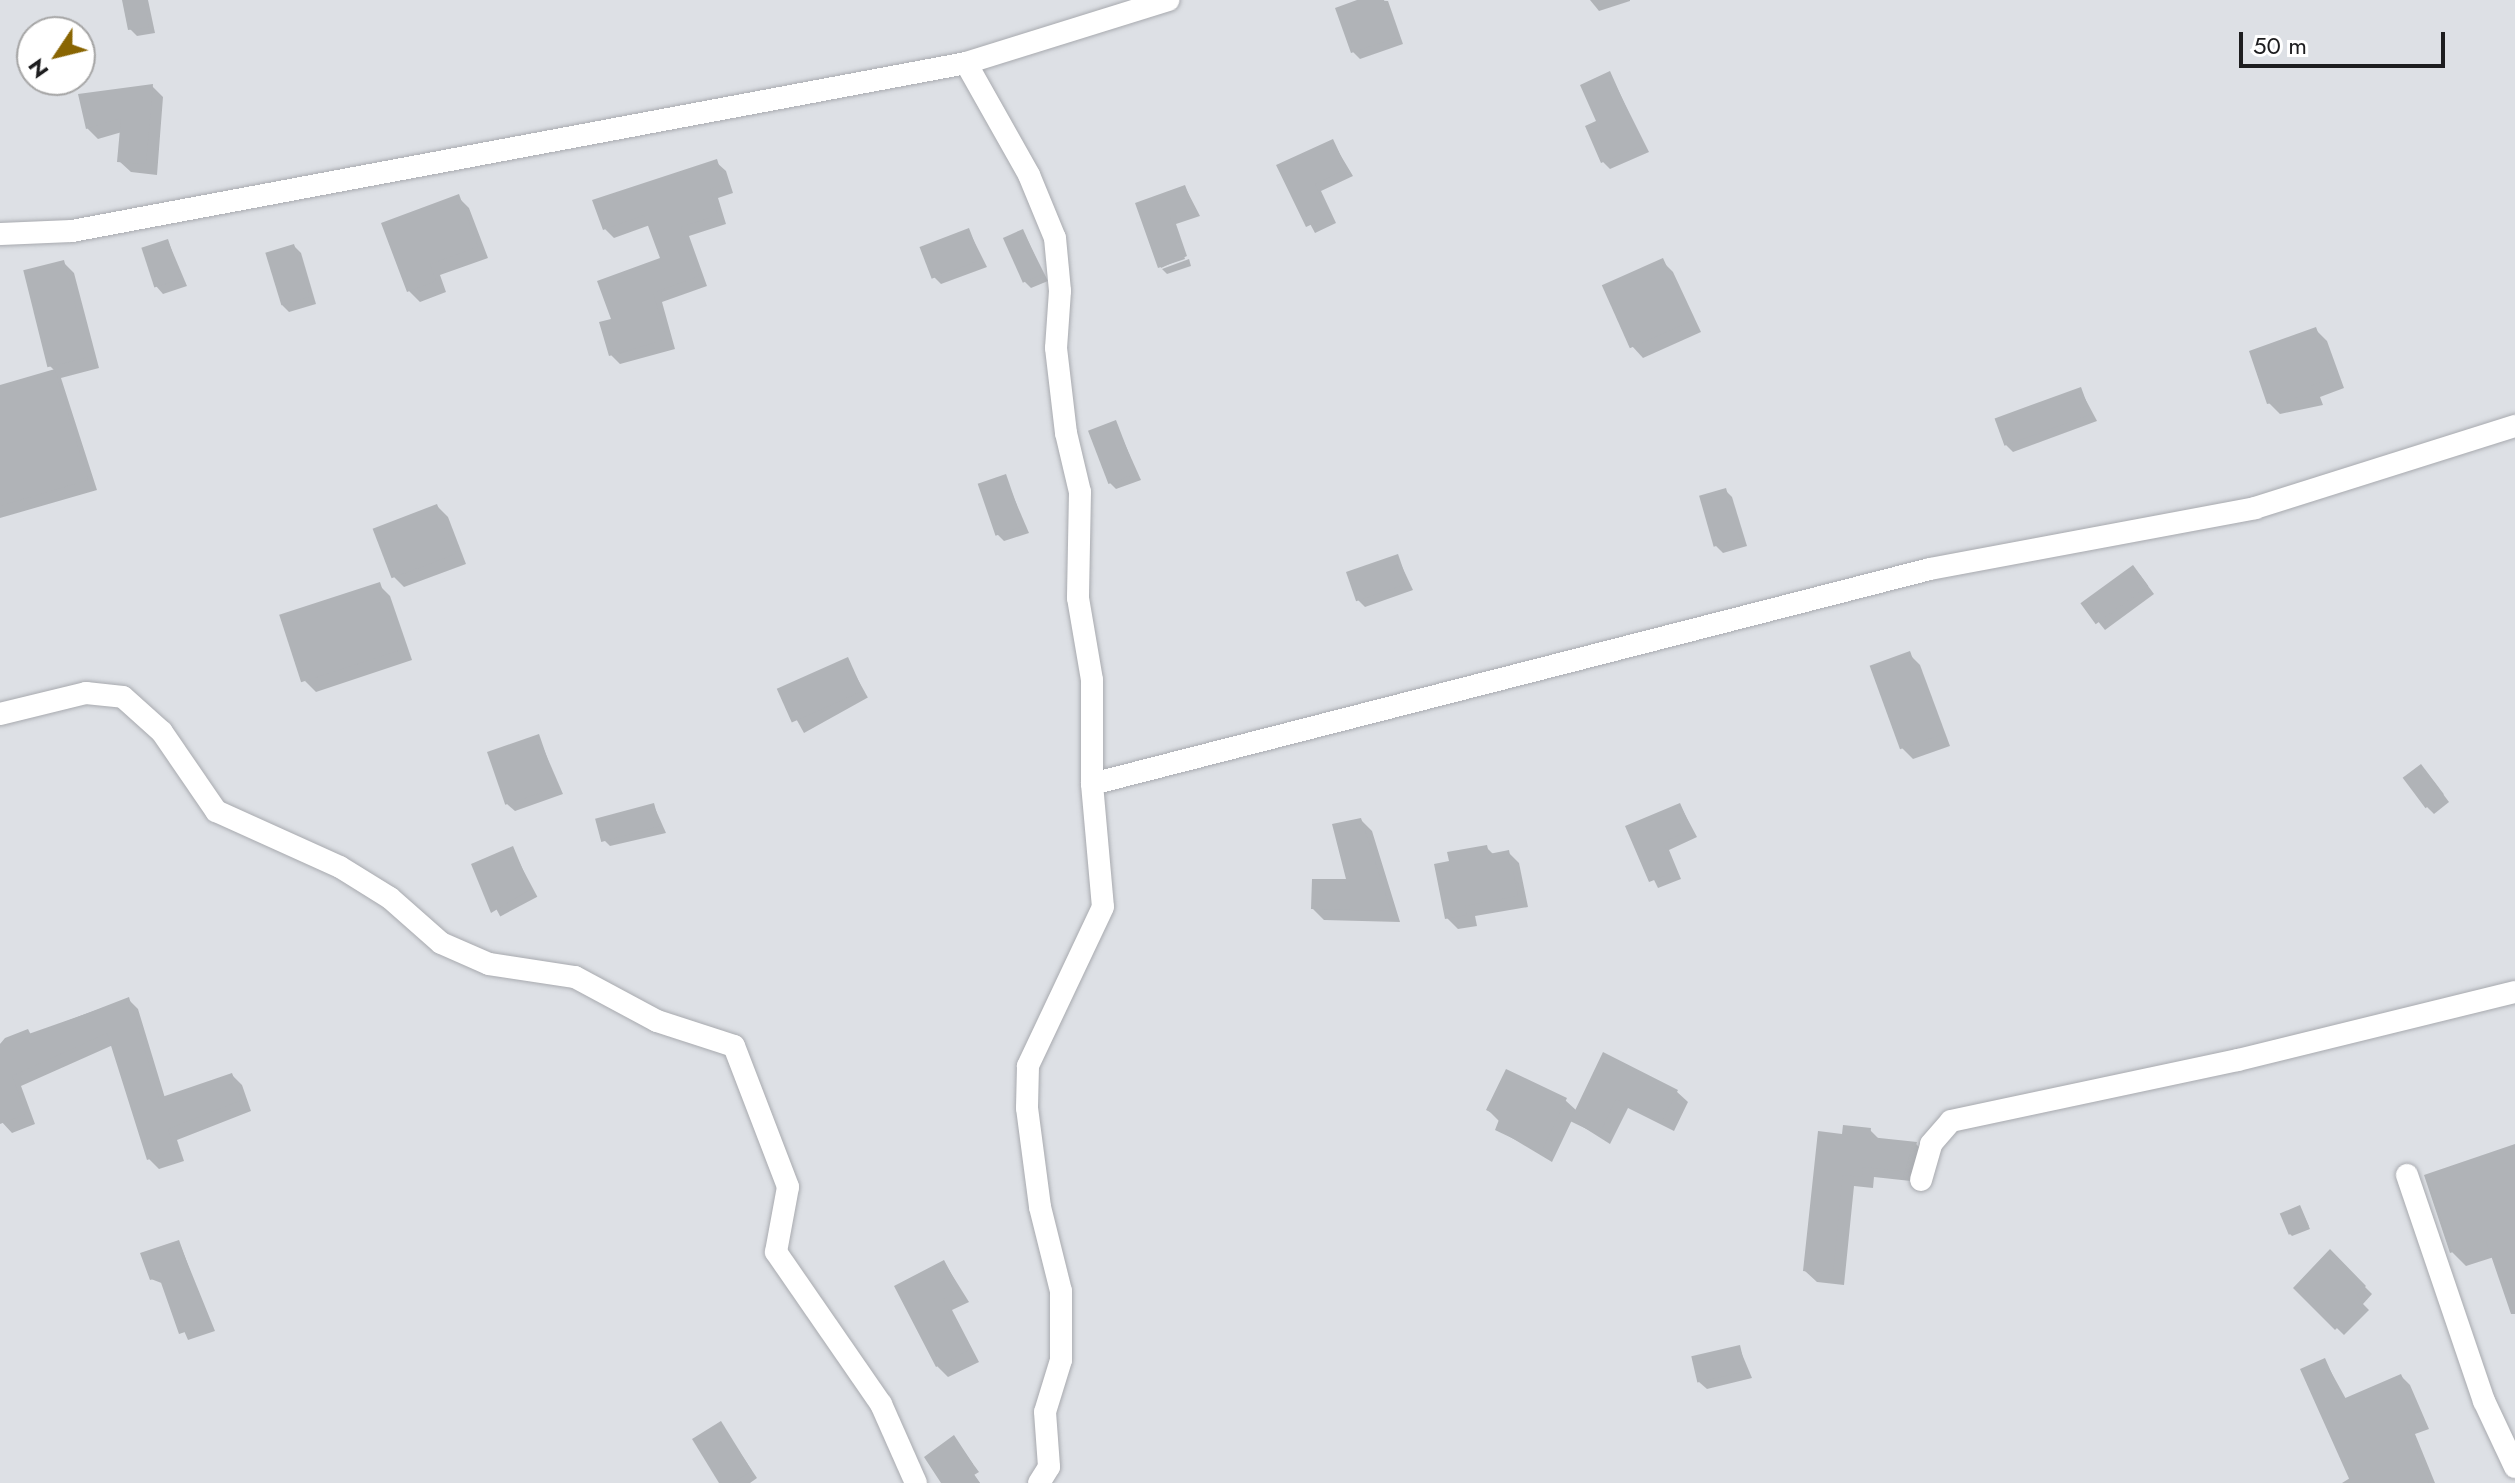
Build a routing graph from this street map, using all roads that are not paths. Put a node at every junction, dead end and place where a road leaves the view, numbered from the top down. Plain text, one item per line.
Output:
1 (1168, 0) edge
2 (966, 63) junction
3 (0, 234) edge
4 (2515, 426) edge
5 (0, 714) edge
6 (1092, 784) junction
7 (2515, 992) edge
8 (2407, 1175) dead end
9 (1921, 1180) dead end
10 (2515, 1467) edge
11 (916, 1483) edge
12 (1039, 1483) edge

1 - 2 street
2 - 3 street
2 - 6 street
4 - 6 street
5 - 11 street
6 - 12 street
7 - 9 street
8 - 10 street

